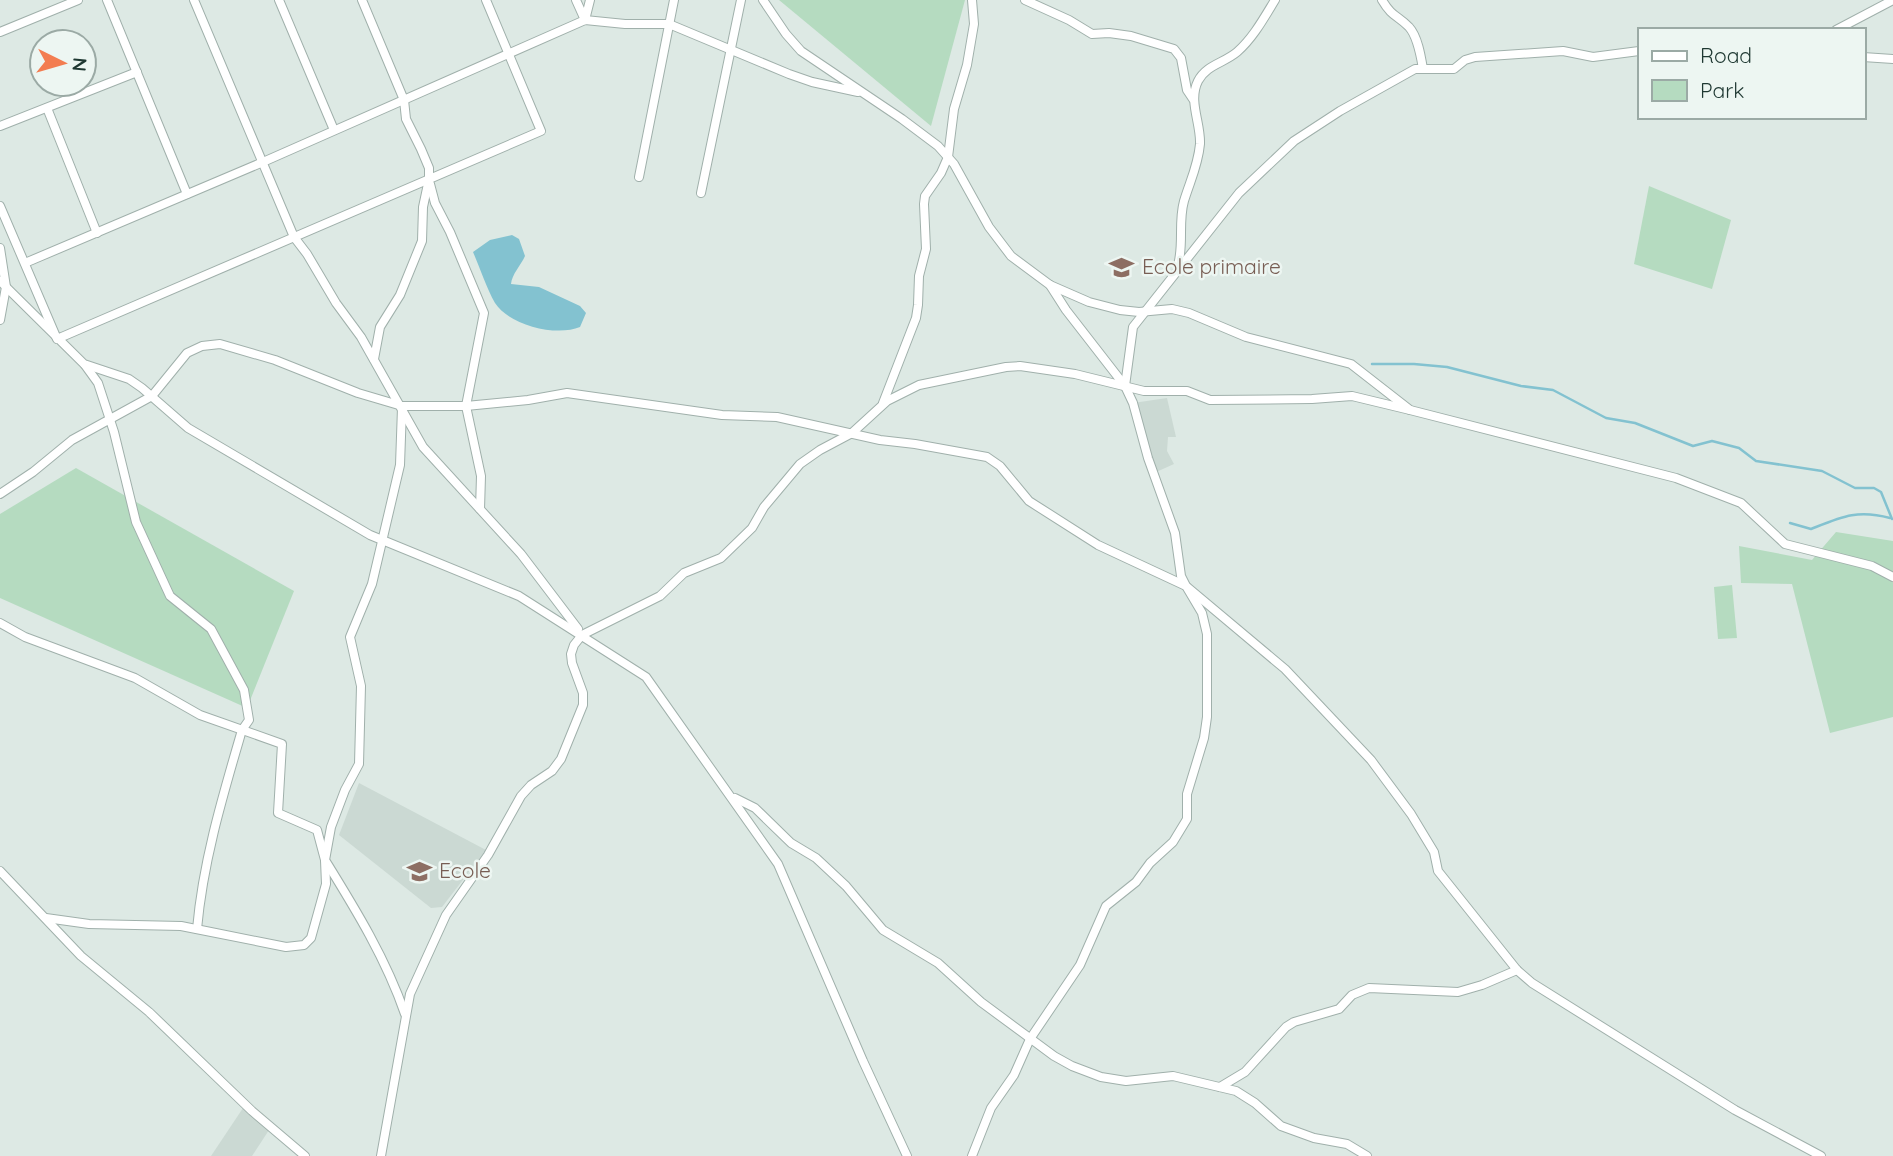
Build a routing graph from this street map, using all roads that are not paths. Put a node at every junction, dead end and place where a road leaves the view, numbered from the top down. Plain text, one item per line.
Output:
1 (78, 0) edge
2 (107, 0) edge
3 (194, 0) edge
4 (279, 0) edge
5 (362, 0) edge
6 (486, 0) edge
7 (576, 0) edge
8 (590, 0) edge
9 (674, 0) edge
10 (741, 0) edge
11 (763, 0) edge
12 (972, 0) edge
13 (1025, 0) edge
14 (1275, 0) edge
15 (1381, 0) edge
16 (1893, 0) edge
17 (585, 20) junction
18 (669, 24) junction
19 (1840, 28) edge
20 (0, 32) edge
21 (730, 50) junction
22 (1638, 51) edge
23 (509, 54) junction
24 (1865, 57) edge
25 (1893, 58) edge
26 (1423, 69) junction
27 (137, 72) junction
28 (862, 93) junction
29 (404, 100) junction
30 (1194, 102) junction
31 (47, 108) junction
32 (0, 126) edge
33 (334, 130) junction
34 (948, 157) junction
35 (263, 162) junction
36 (639, 177) dead end
37 (429, 179) junction
38 (701, 193) dead end
39 (187, 194) junction
40 (0, 207) edge
41 (97, 233) junction
42 (294, 237) junction
43 (0, 248) edge
44 (25, 263) junction
45 (1178, 268) junction
46 (3, 284) edge
47 (1050, 285) junction
48 (1146, 311) junction
49 (0, 320) edge
50 (57, 339) junction
51 (374, 359) junction
52 (84, 364) junction
53 (1125, 386) junction
54 (152, 396) junction
55 (402, 406) junction
56 (466, 406) junction
57 (881, 406) junction
58 (1410, 410) junction
59 (110, 418) junction
60 (852, 433) junction
61 (0, 494) edge
62 (480, 509) junction
63 (382, 540) junction
64 (1893, 577) edge
65 (1186, 586) junction
66 (0, 624) edge
67 (582, 635) junction
68 (242, 730) junction
69 (732, 797) junction
70 (325, 860) junction
71 (0, 871) edge
72 (46, 918) junction
73 (197, 929) junction
74 (1517, 971) junction
75 (406, 1017) junction
76 (1030, 1039) junction
77 (1220, 1087) junction
78 (305, 1156) edge
79 (381, 1156) edge
80 (907, 1156) edge
81 (972, 1156) edge
82 (1367, 1156) edge
83 (1821, 1156) edge

1 - 20 street
2 - 27 street
3 - 35 street
4 - 33 street
5 - 29 street
6 - 23 street
7 - 17 street
8 - 17 street
9 - 18 street
10 - 21 street
11 - 28 street
12 - 34 street
13 - 30 street
14 - 30 street
15 - 26 street
16 - 19 street
17 - 18 street
17 - 23 street
18 - 21 street
18 - 36 street
21 - 28 street
21 - 38 street
22 - 26 street
23 - 29 street
23 - 37 street
24 - 25 street
26 - 45 street
27 - 31 street
27 - 39 street
28 - 34 street
29 - 33 street
29 - 37 street
30 - 45 street
31 - 32 street
31 - 41 street
33 - 35 street
34 - 47 street
34 - 57 street
35 - 39 street
35 - 42 street
37 - 42 street
37 - 51 street
37 - 56 street
39 - 41 street
40 - 44 street
41 - 44 street
42 - 50 street
42 - 51 street
43 - 46 street
44 - 50 street
45 - 48 street
46 - 49 street
46 - 50 street
47 - 48 street
47 - 53 street
48 - 53 street
48 - 58 street
50 - 52 street
51 - 55 street
52 - 54 street
52 - 59 street
53 - 57 street
53 - 58 street
53 - 65 street
54 - 55 street
54 - 59 street
54 - 63 street
55 - 56 street
55 - 62 street
55 - 63 street
56 - 60 street
56 - 62 street
57 - 60 street
58 - 64 street
59 - 61 street
59 - 68 street
60 - 65 street
60 - 67 street
62 - 67 street
63 - 67 street
63 - 70 street
65 - 74 street
65 - 76 street
66 - 68 street
67 - 69 street
67 - 75 street
68 - 70 street
68 - 73 street
69 - 76 street
69 - 80 street
70 - 73 street
70 - 75 street
71 - 72 street
72 - 73 street
72 - 78 street
74 - 77 street
74 - 83 street
75 - 79 street
76 - 77 street
76 - 81 street
77 - 82 street

